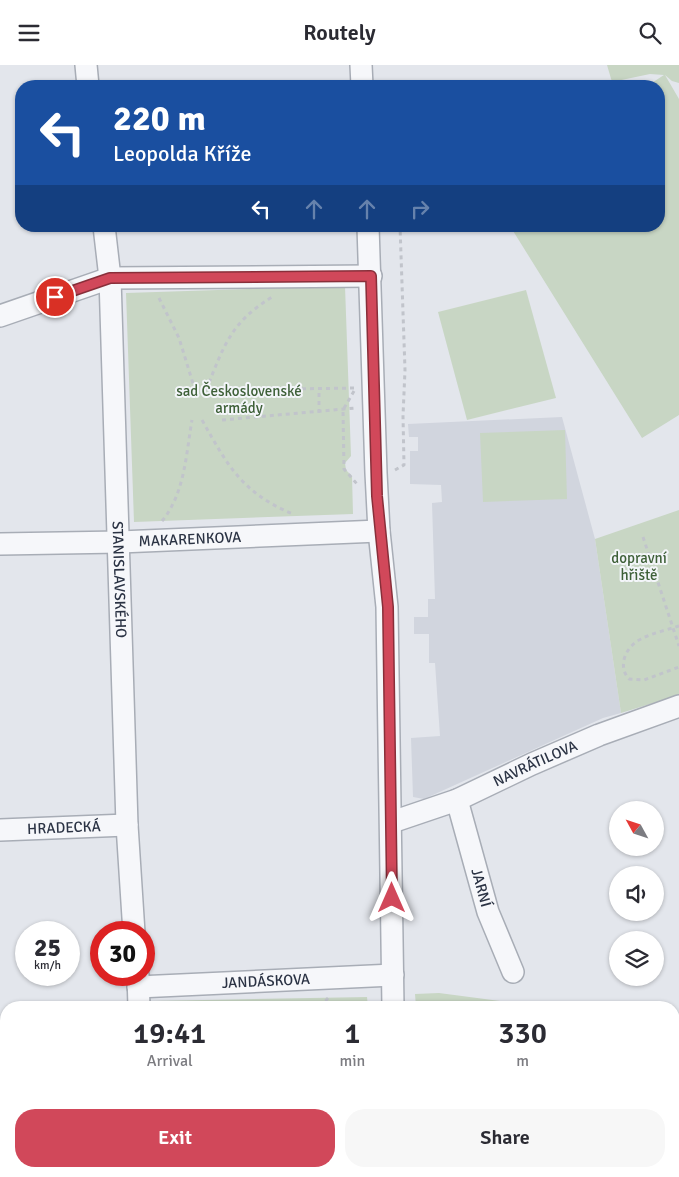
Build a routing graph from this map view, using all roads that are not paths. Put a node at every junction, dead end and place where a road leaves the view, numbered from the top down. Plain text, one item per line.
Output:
1 (86, 65) edge
2 (361, 65) edge
3 (87, 80) edge
4 (362, 80) edge
5 (105, 232) edge
6 (368, 232) edge
7 (371, 276) junction
8 (110, 278) junction
9 (0, 316) edge
10 (379, 531) junction
11 (120, 542) junction
12 (0, 544) edge
13 (679, 706) edge
14 (457, 801) junction
15 (392, 822) junction
16 (127, 825) junction
17 (0, 830) edge
18 (133, 921) edge
19 (513, 973) dead end
20 (393, 975) junction
21 (138, 990) edge
22 (400, 1001) edge

1 - 3 street
2 - 4 street
5 - 8 street, STANISLAVSKÉHO
6 - 7 street
7 - 8 street
7 - 10 street
8 - 9 street
8 - 11 street, STANISLAVSKÉHO
10 - 11 street, MAKARENKOVA
10 - 15 street
11 - 12 street, MAKARENKOVA
11 - 16 street, STANISLAVSKÉHO
13 - 14 street, NAVRÁTILOVA
14 - 15 street, NAVRÁTILOVA
14 - 19 street, JARNÍ
15 - 20 street
16 - 17 street, HRADECKÁ
16 - 18 street, STANISLAVSKÉHO
20 - 21 street, JANDÁSKOVA
20 - 22 street

